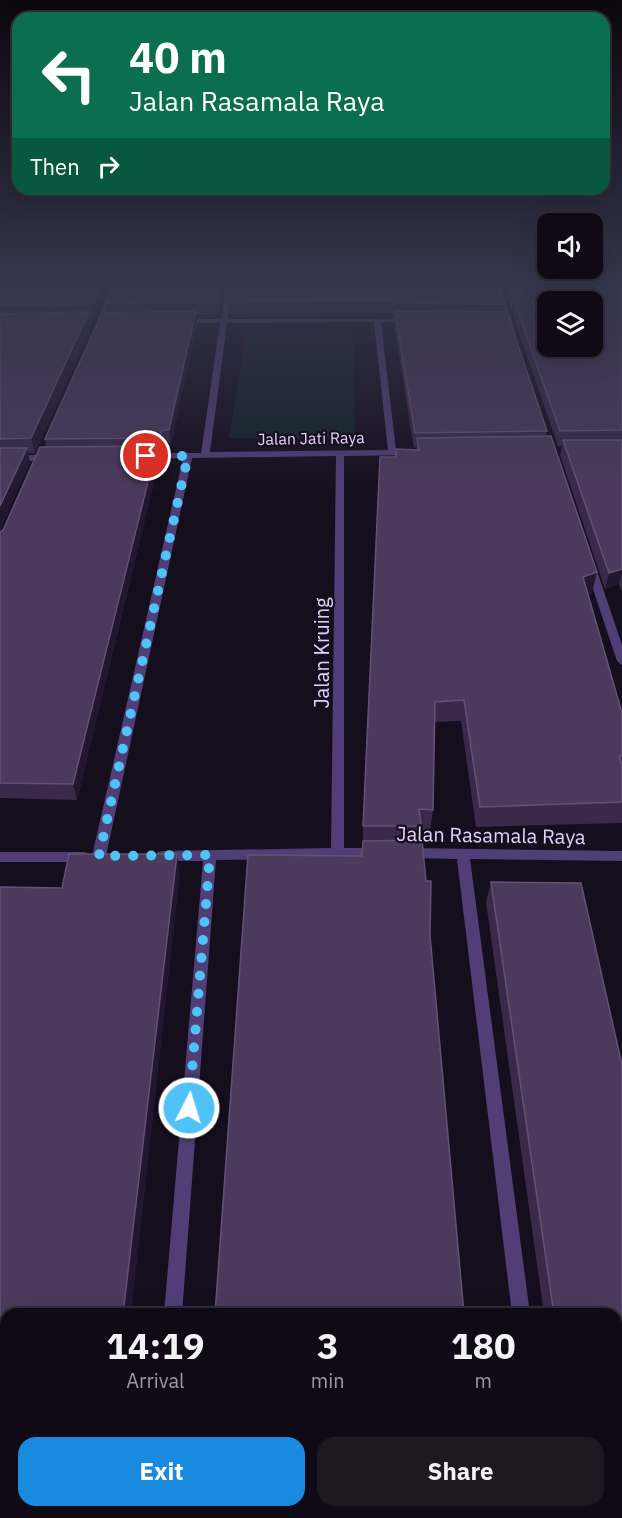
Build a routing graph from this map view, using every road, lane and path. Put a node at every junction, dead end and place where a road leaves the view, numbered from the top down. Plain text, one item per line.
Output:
1 (219, 355) edge
2 (381, 355) edge
3 (44, 448) edge
4 (392, 452) junction
5 (426, 452) edge
6 (340, 453) junction
7 (205, 455) junction
8 (188, 456) junction
9 (131, 457) edge
10 (62, 458) edge
11 (0, 459) edge
12 (38, 463) junction
13 (586, 551) edge
14 (622, 661) edge
15 (463, 853) junction
16 (337, 854) junction
17 (210, 855) junction
18 (154, 856) edge
19 (622, 856) edge
20 (0, 857) edge
21 (173, 1308) edge
22 (520, 1308) edge

1 - 7 street
2 - 4 street
3 - 12 street
4 - 5 street, Jalan Jati Raya
4 - 6 street, Jalan Jati Raya
6 - 7 street, Jalan Jati Raya
6 - 16 street, Jalan Kruing
7 - 8 street, Jalan Jati Raya
8 - 9 street, Jalan Jati Raya
8 - 20 street
10 - 12 street
11 - 12 street
13 - 14 street
15 - 16 street, Jalan Rasamala Raya
15 - 19 street, Jalan Rasamala Raya
15 - 22 street
16 - 17 street, Jalan Rasamala Raya
17 - 18 street, Jalan Rasamala Raya
17 - 21 street

